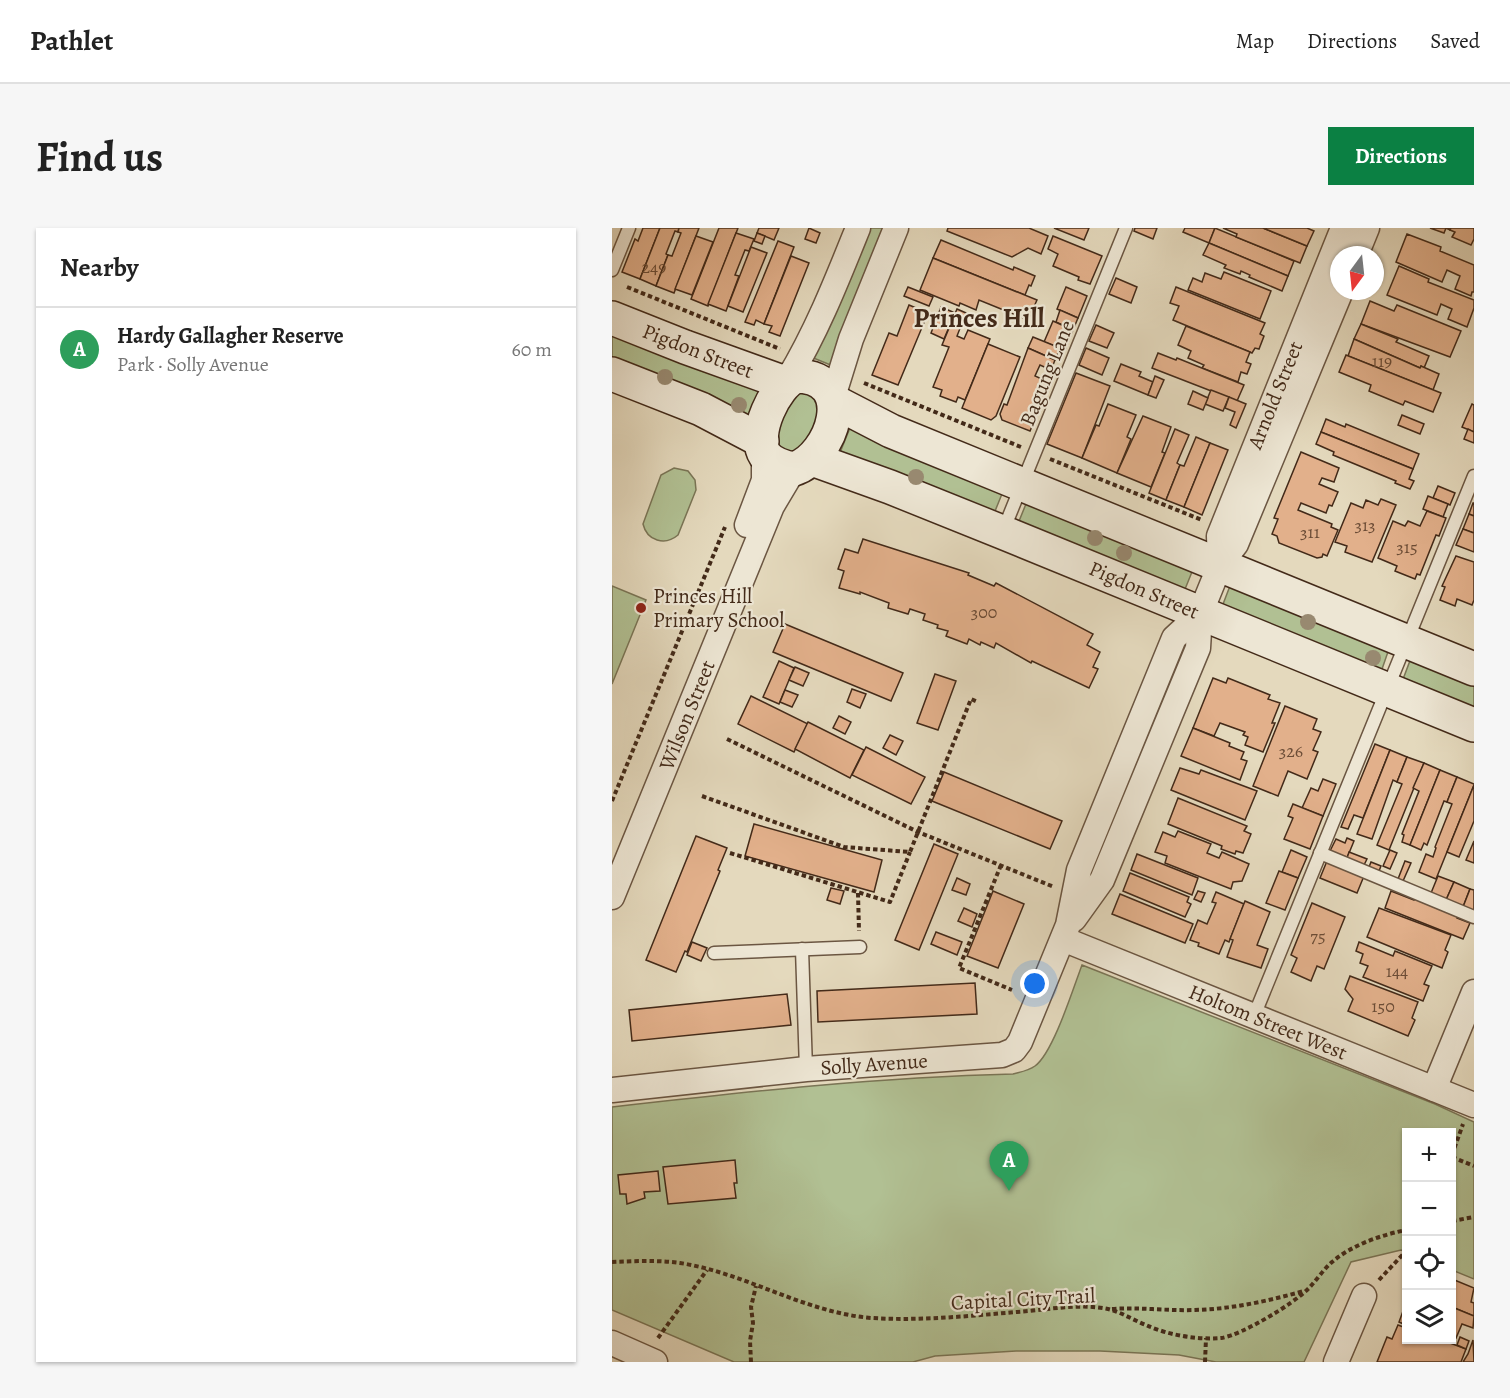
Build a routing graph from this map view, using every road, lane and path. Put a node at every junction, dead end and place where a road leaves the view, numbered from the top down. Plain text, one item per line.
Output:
1 (629, 228) edge
2 (858, 228) edge
3 (896, 228) edge
4 (1126, 228) edge
5 (1343, 228) edge
6 (1367, 228) edge
7 (1360, 246) edge
8 (612, 270) edge
9 (627, 287) dead end
10 (1337, 300) edge
11 (612, 318) edge
12 (784, 370) junction
13 (612, 374) edge
14 (834, 399) junction
15 (763, 447) junction
16 (803, 464) junction
17 (1474, 476) edge
18 (1021, 485) junction
19 (727, 520) dead end
20 (1002, 532) junction
21 (1220, 565) junction
22 (1200, 614) junction
23 (1405, 642) junction
24 (1474, 669) edge
25 (1387, 689) junction
26 (978, 702) dead end
27 (1474, 725) edge
28 (727, 739) dead end
29 (702, 796) dead end
30 (612, 801) edge
31 (918, 832) junction
32 (910, 852) junction
33 (1320, 853) junction
34 (612, 854) edge
35 (730, 854) dead end
36 (1001, 865) junction
37 (1054, 887) dead end
38 (858, 893) junction
39 (612, 897) edge
40 (1474, 917) edge
41 (1066, 932) junction
42 (860, 948) joint
43 (802, 950) junction
44 (714, 953) dead end
45 (1012, 990) dead end
46 (1474, 992) edge
47 (1256, 1009) junction
48 (1474, 1035) edge
49 (806, 1069) junction
50 (612, 1090) edge
51 (1457, 1091) edge
52 (1454, 1128) edge
53 (1456, 1158) edge
54 (1474, 1166) edge
55 (1474, 1217) edge
56 (1456, 1220) edge
57 (1402, 1232) edge
58 (1402, 1256) edge
59 (612, 1262) edge
60 (707, 1270) junction
61 (756, 1286) junction
62 (1307, 1290) junction
63 (1364, 1296) joint
64 (1108, 1309) junction
65 (1206, 1338) junction
66 (622, 1352) edge
67 (655, 1353) edge
68 (751, 1362) edge
69 (1205, 1362) edge
70 (1336, 1362) edge

1 - 8 lane
2 - 12 street
3 - 14 street
4 - 18 lane, Bagung Lane
5 - 21 street, Arnold Street
6 - 7 street
9 - 12 path
10 - 21 street, Arnold Street
11 - 12 street, Pigdon Street
12 - 14 street
12 - 15 street
13 - 15 street
14 - 16 street
14 - 18 street
15 - 16 street
15 - 34 street, Wilson Street
16 - 20 street, Pigdon Street
16 - 39 street, Wilson Street
17 - 23 lane
18 - 20 lane, Bagung Lane
18 - 21 street
19 - 30 path
20 - 22 street, Pigdon Street
21 - 22 street, Arnold Street
21 - 23 street
22 - 25 street, Pigdon Street
22 - 41 street, Arnold Street
23 - 24 street
23 - 25 lane
25 - 27 street, Pigdon Street
25 - 33 lane
26 - 31 path
28 - 31 path
29 - 32 path
31 - 32 path
31 - 36 path
32 - 38 path
33 - 40 lane
33 - 47 lane
35 - 38 path
36 - 37 path
36 - 45 path
38 - 42 path
41 - 47 street, Holtom Street West
41 - 49 street, Solly Avenue
42 - 43 lane
43 - 44 lane
43 - 49 lane
46 - 51 street
47 - 51 street, Holtom Street West
48 - 51 street
49 - 50 street, Solly Avenue
51 - 52 path
53 - 54 path
55 - 56 path
57 - 62 path, Capital City Trail
58 - 63 path
59 - 60 path, Capital City Trail
60 - 61 path, Capital City Trail
60 - 67 path
61 - 64 path, Capital City Trail
61 - 68 path
62 - 64 path
62 - 65 path, Capital City Trail
63 - 70 street
64 - 65 path, Capital City Trail
65 - 69 path
66 - 67 street

